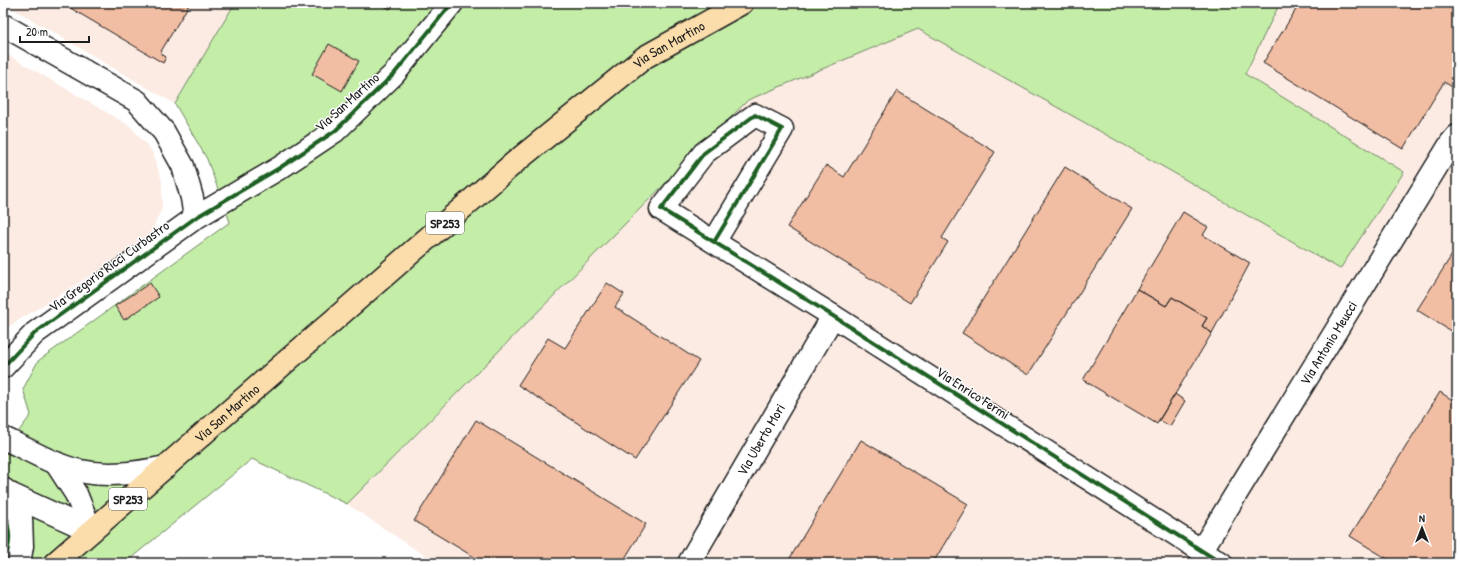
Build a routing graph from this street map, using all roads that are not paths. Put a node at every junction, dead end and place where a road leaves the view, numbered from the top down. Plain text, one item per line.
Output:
1 (452, 3) edge
2 (742, 3) edge
3 (3, 25) edge
4 (1457, 136) edge
5 (195, 218) junction
6 (714, 242) junction
7 (833, 316) junction
8 (35, 333) junction
9 (3, 348) edge
10 (3, 367) edge
11 (3, 437) edge
12 (56, 463) junction
13 (166, 467) junction
14 (7, 491) edge
15 (92, 531) junction
16 (1201, 551) junction
17 (19, 563) edge
18 (55, 563) edge
19 (689, 563) edge
20 (1221, 563) edge

1 - 5 street, Via San Martino
2 - 13 main road, Via San Martino / SP253
3 - 5 street
4 - 16 street, Via Antonio Meucci
5 - 8 street, Via Gregorio Ricci Curbastro
6 - 6 street, Via Enrico Fermi
6 - 7 street, Via Enrico Fermi
7 - 16 street, Via Enrico Fermi
7 - 19 street, Via Uberto Mori
8 - 9 street
8 - 10 street
11 - 12 street
12 - 13 street
12 - 15 street
13 - 15 main road, Via San Martino / SP253
14 - 15 street
14 - 17 street
15 - 18 main road, Via San Martino / SP253
16 - 20 street, Via Enrico Fermi

